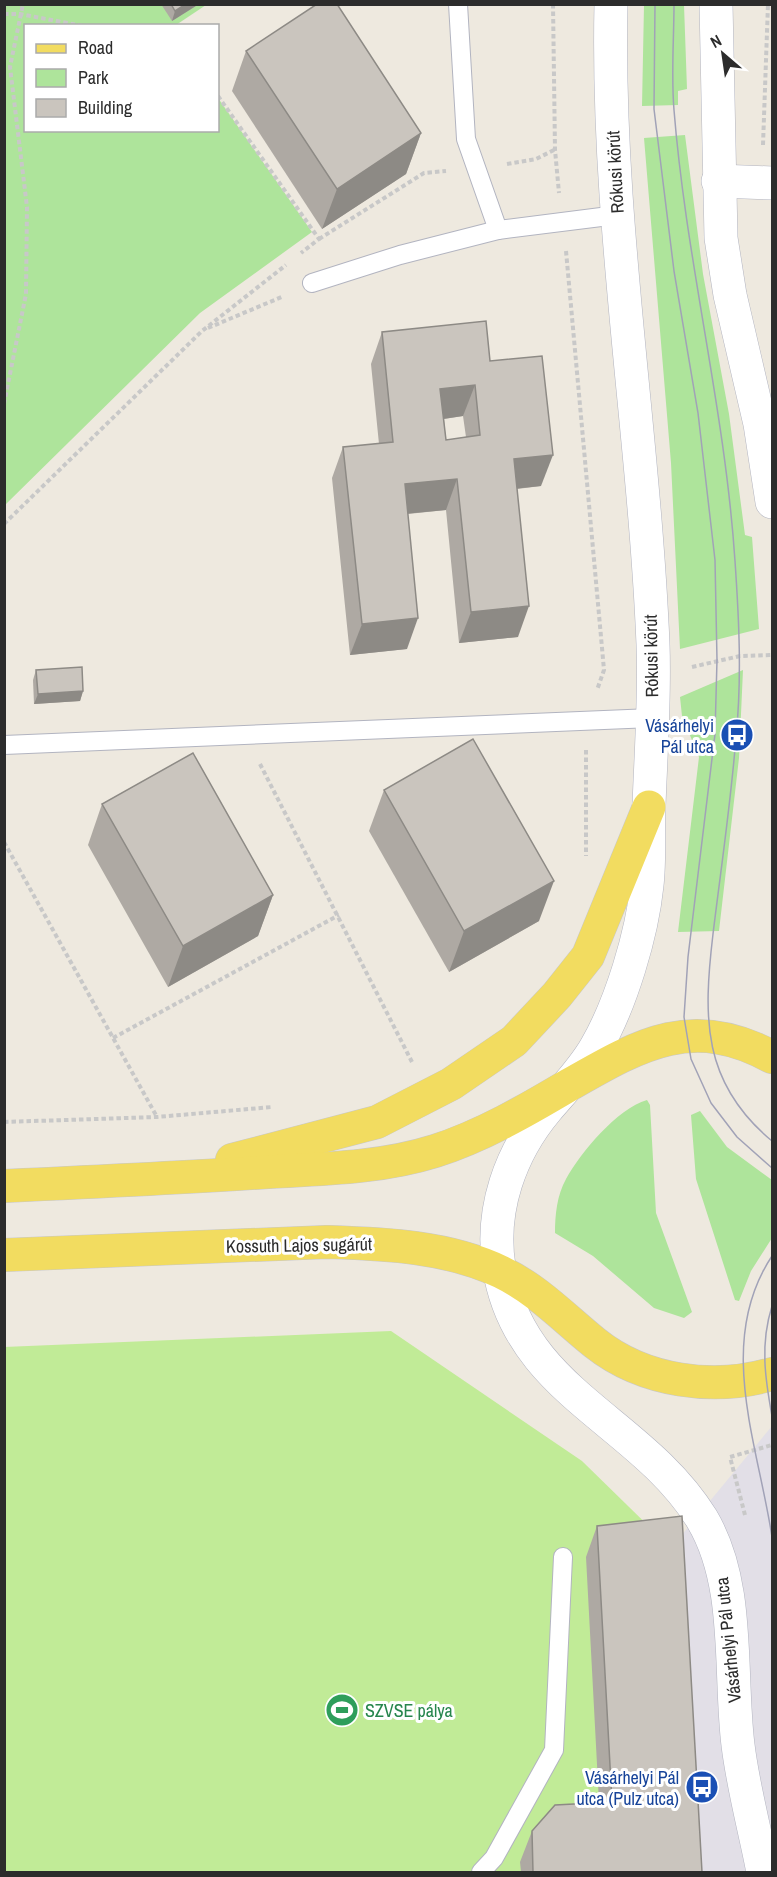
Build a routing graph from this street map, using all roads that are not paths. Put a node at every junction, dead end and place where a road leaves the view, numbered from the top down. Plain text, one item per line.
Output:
1 (458, 4) edge
2 (611, 4) edge
3 (716, 4) edge
4 (718, 181) junction
5 (767, 183) edge
6 (617, 215) junction
7 (498, 231) junction
8 (312, 283) road end
9 (772, 502) edge
10 (652, 718) junction
11 (4, 745) edge
12 (649, 807) junction
13 (772, 1057) edge
14 (569, 1086) junction
15 (158, 1179) junction
16 (4, 1186) edge
17 (4, 1255) edge
18 (500, 1271) junction
19 (772, 1374) edge
20 (563, 1557) dead end
21 (481, 1872) edge
22 (763, 1872) edge

1 - 7 lane
2 - 6 main road, Rókusi körút
3 - 4 main road
4 - 5 main road
4 - 9 main road
6 - 7 lane
6 - 10 main road, Rókusi körút
7 - 8 lane
10 - 11 lane
10 - 12 main road, Rókusi körút
12 - 14 main road, Rókusi körút
12 - 15 main road
13 - 14 main road
14 - 15 main road
14 - 18 main road, Rókusi körút
15 - 16 main road
17 - 18 main road, Kossuth Lajos sugárút
18 - 19 main road, Kossuth Lajos sugárút
18 - 22 main road, Vásárhelyi Pál utca
20 - 21 lane

